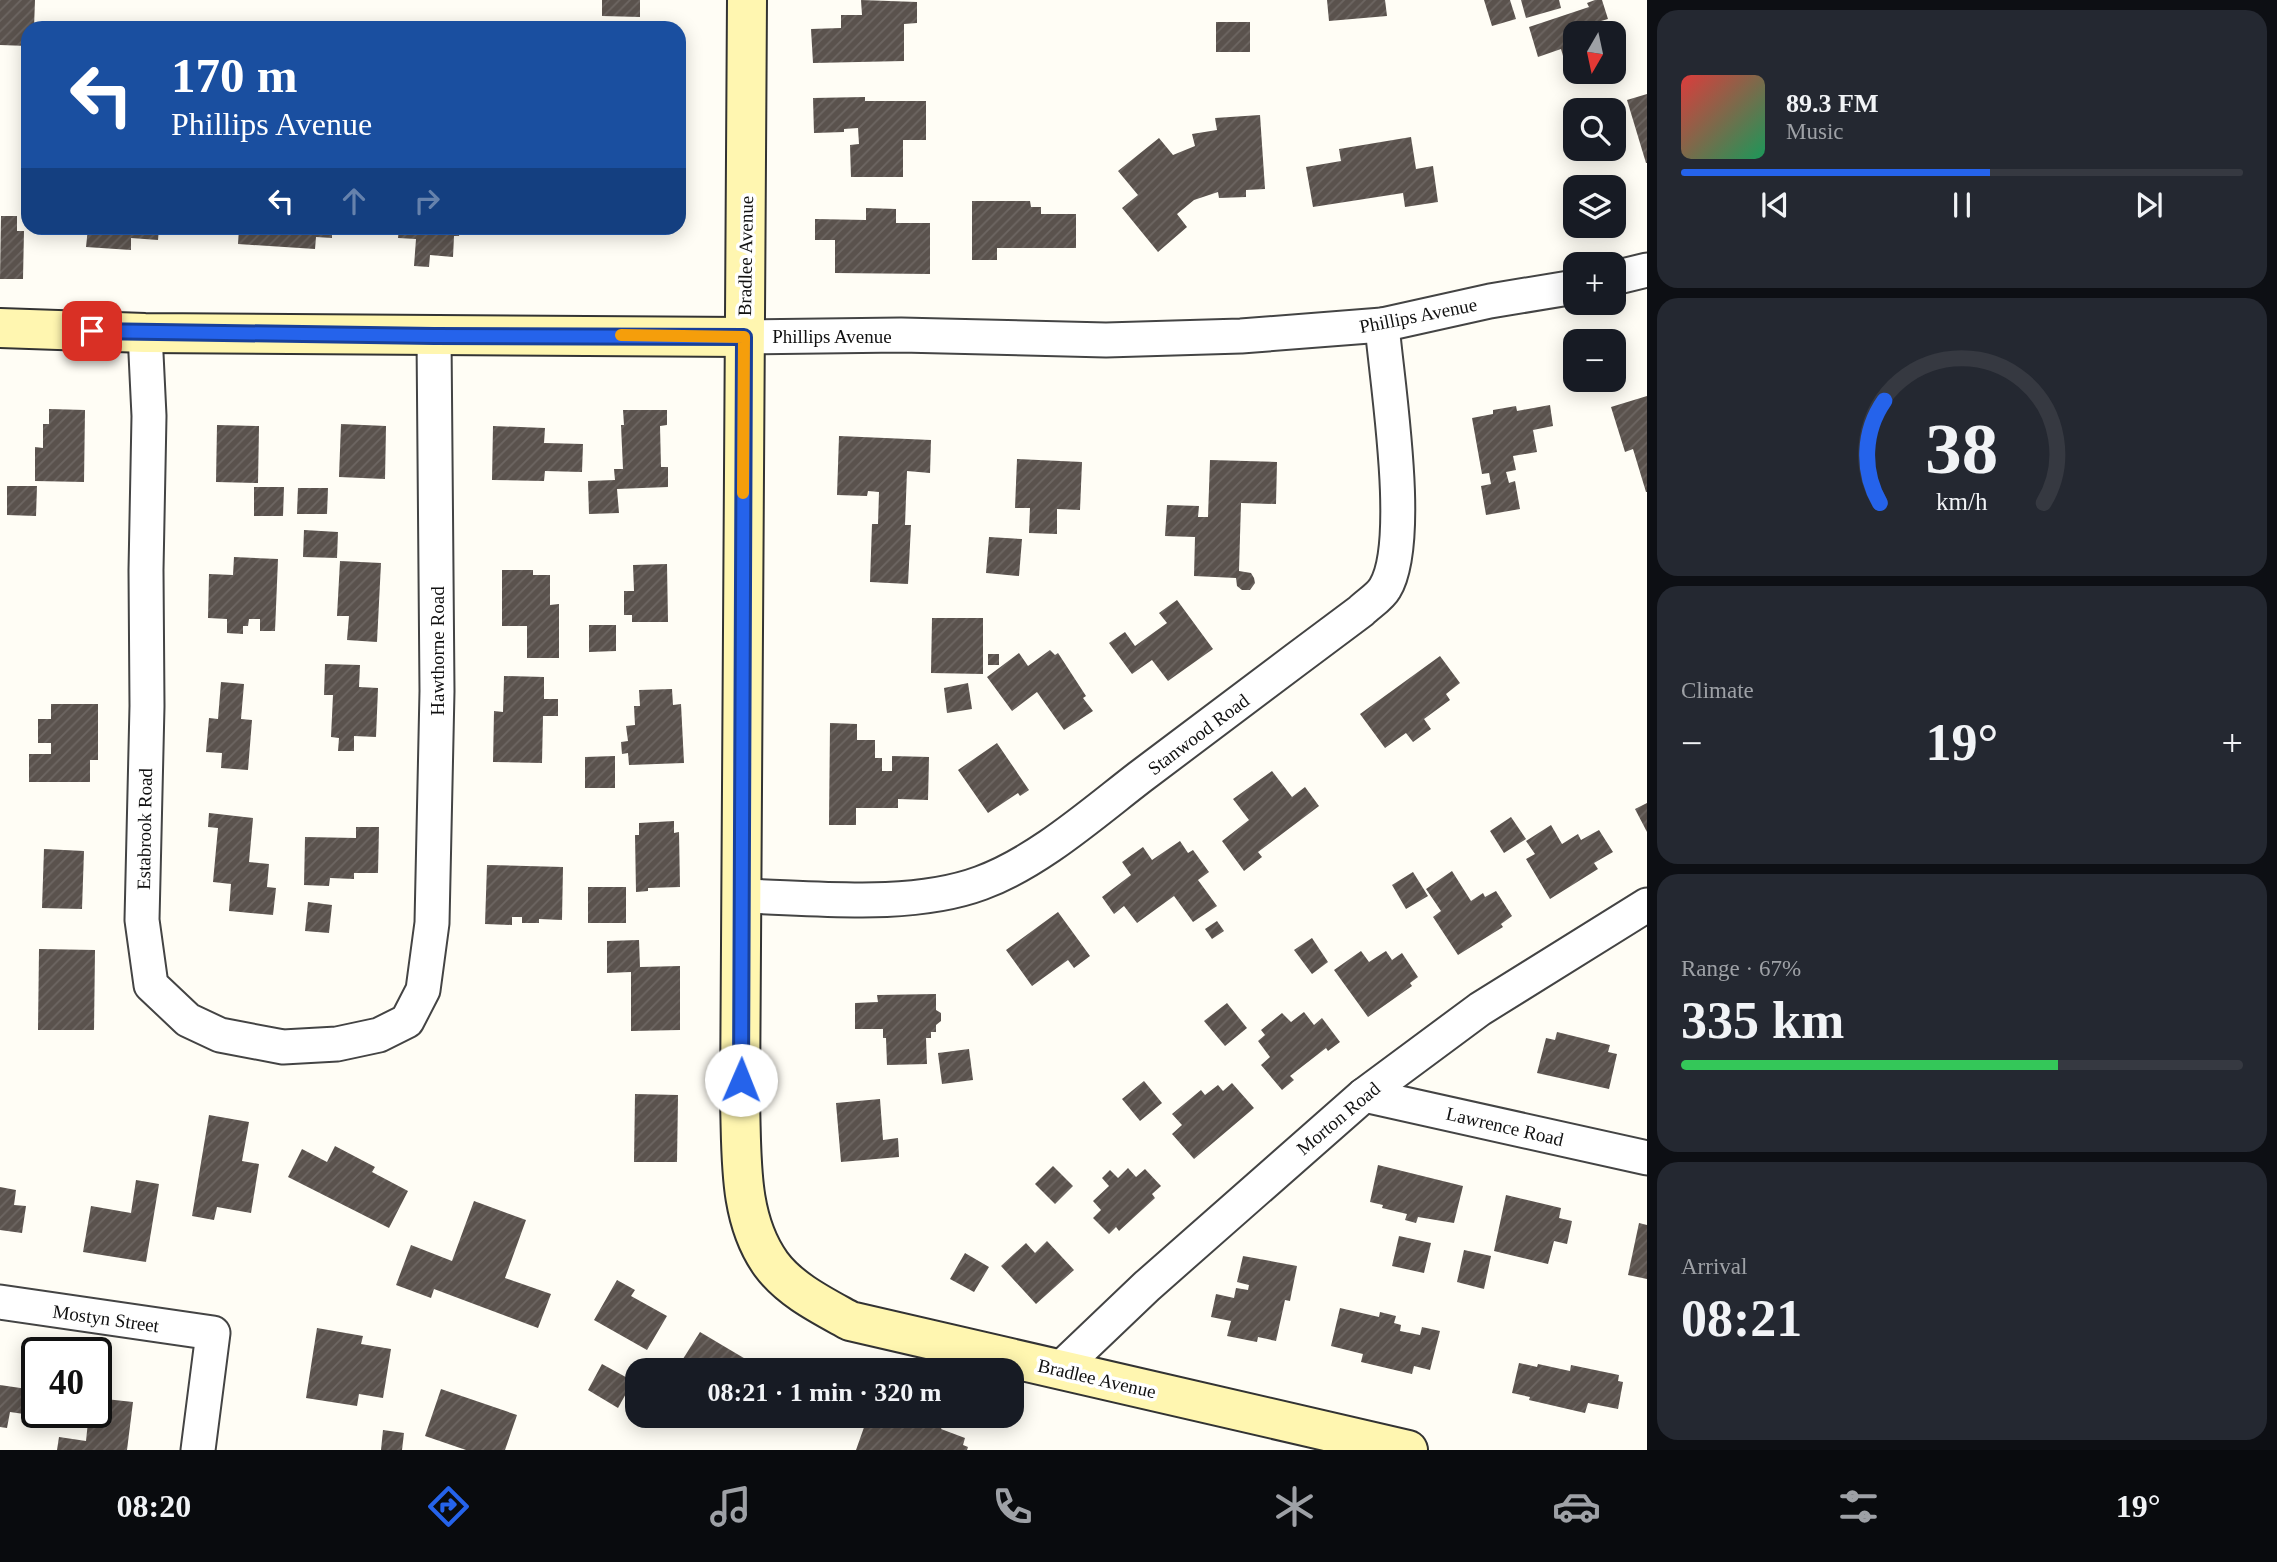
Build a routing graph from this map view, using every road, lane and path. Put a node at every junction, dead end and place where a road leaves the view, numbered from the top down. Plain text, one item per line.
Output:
1 (747, 0) edge
2 (1647, 270) edge
3 (1626, 275) edge
4 (1563, 289) edge
5 (1382, 324) junction
6 (0, 328) edge
7 (145, 332) junction
8 (434, 336) junction
9 (744, 337) junction
10 (743, 896) junction
11 (1647, 905) edge
12 (426, 965) joint
13 (1364, 1095) junction
14 (1647, 1158) edge
15 (0, 1302) edge
16 (1060, 1370) junction
17 (198, 1450) edge
18 (1408, 1450) edge

1 - 9 street, Bradlee Avenue
2 - 3 street
4 - 5 street, Phillips Avenue
5 - 9 street, Phillips Avenue
5 - 10 street, Stanwood Road
6 - 7 street, Phillips Avenue
7 - 8 street, Phillips Avenue
7 - 12 street, Estabrook Road
8 - 9 street, Phillips Avenue
8 - 12 street, Hawthorne Road
9 - 10 street, Bradlee Avenue
10 - 16 street, Bradlee Avenue
11 - 13 street, Morton Road
13 - 14 street, Lawrence Road
13 - 16 street, Morton Road
15 - 17 street, Mostyn Street
16 - 18 street, Bradlee Avenue

